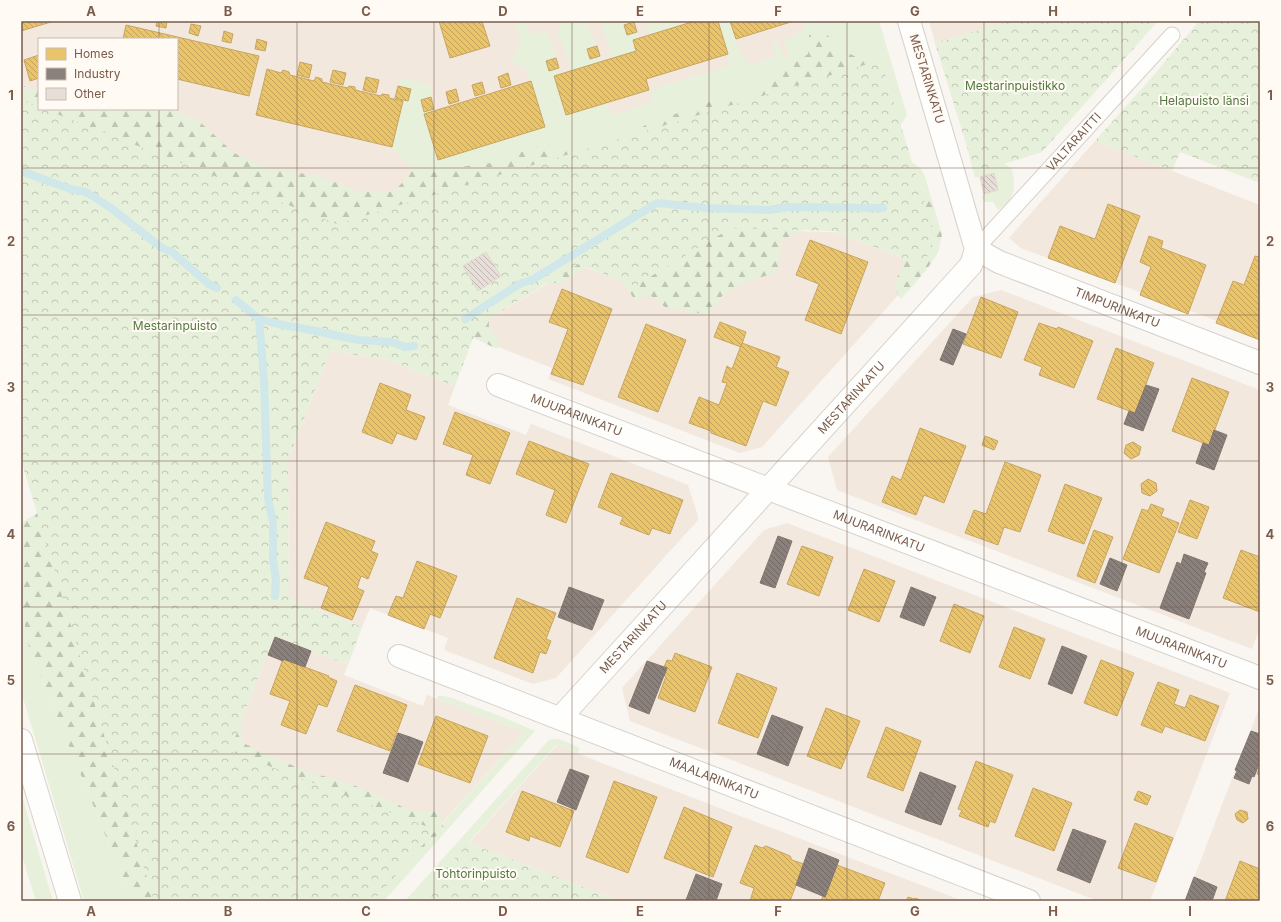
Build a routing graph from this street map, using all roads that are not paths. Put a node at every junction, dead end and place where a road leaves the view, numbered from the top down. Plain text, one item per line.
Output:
1 (909, 21) edge
2 (1172, 35) dead end
3 (976, 249) junction
4 (1260, 363) edge
5 (498, 385) dead end
6 (768, 489) junction
7 (399, 656) dead end
8 (1260, 678) edge
9 (560, 718) junction
10 (21, 740) edge
11 (70, 901) edge
12 (1029, 901) edge

1 - 3 street, MESTARINKATU
2 - 3 lane, VALTARAITTI
3 - 4 street, TIMPURINKATU
3 - 6 street, MESTARINKATU
5 - 6 street, MUURARINKATU
6 - 8 street, MUURARINKATU
6 - 9 street, MESTARINKATU
7 - 9 street, MAALARINKATU
9 - 12 street, MAALARINKATU
10 - 11 street

